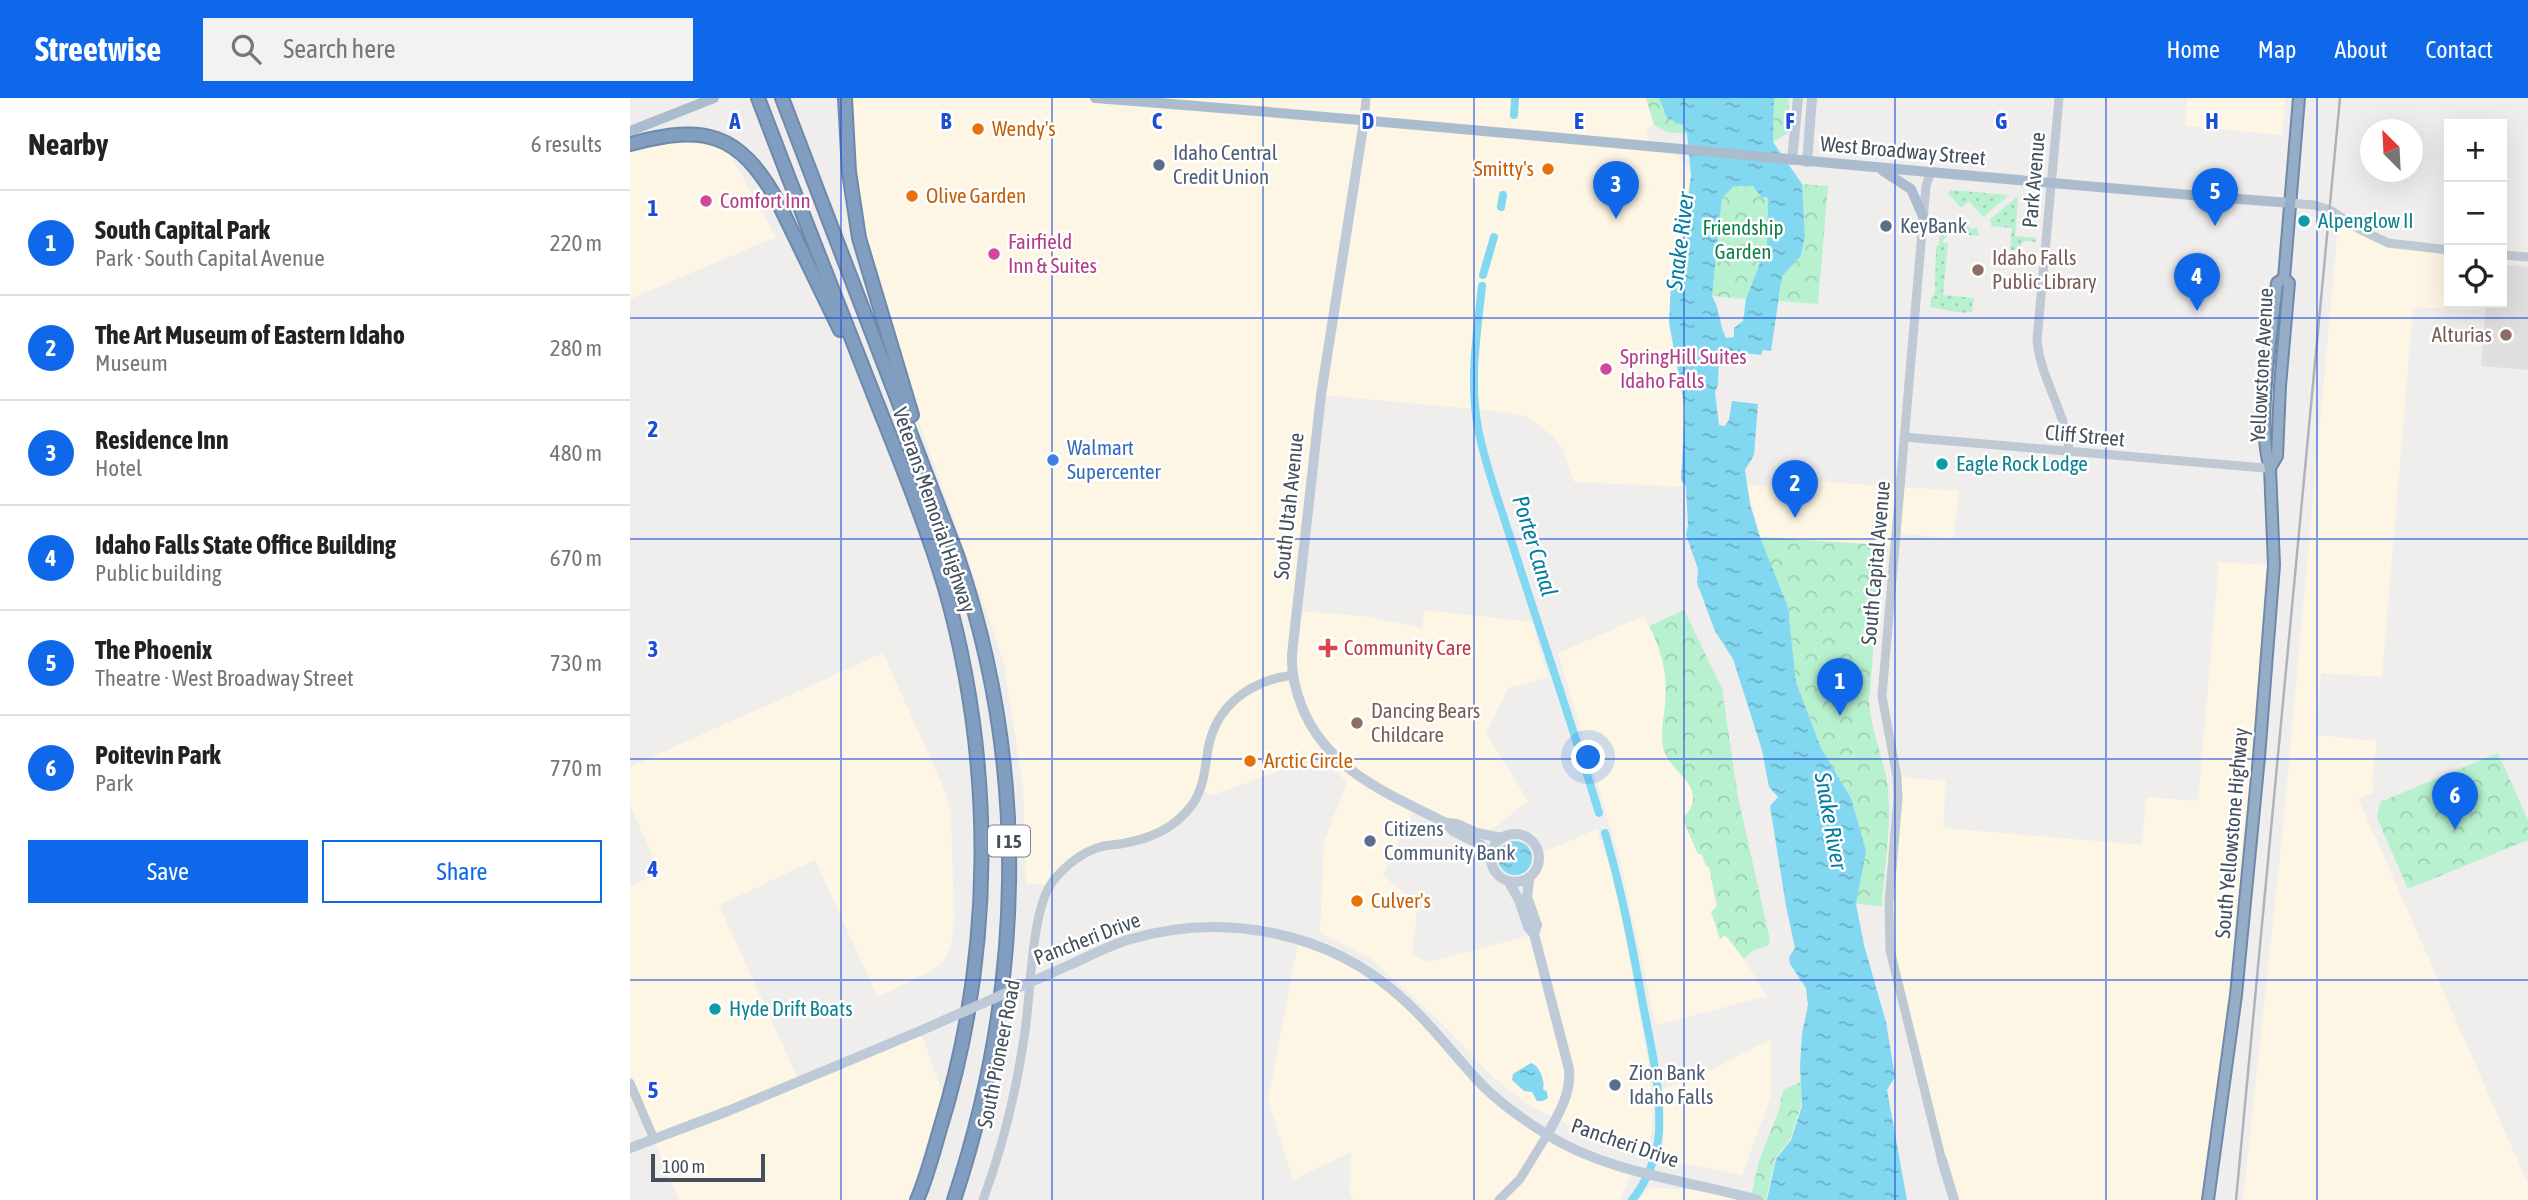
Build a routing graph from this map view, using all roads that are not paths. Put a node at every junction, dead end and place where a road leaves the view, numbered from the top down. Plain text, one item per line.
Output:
1 (714, 98) edge
2 (757, 98) edge
3 (782, 98) edge
4 (845, 98) edge
5 (1094, 98) edge
6 (1366, 98) edge
7 (1798, 98) edge
8 (1812, 98) edge
9 (2059, 98) edge
10 (2299, 98) edge
11 (1364, 121) junction
12 (630, 131) edge
13 (630, 144) edge
14 (1788, 160) junction
15 (1807, 162) junction
16 (1881, 169) junction
17 (1930, 174) junction
18 (2052, 183) junction
19 (2290, 203) junction
20 (1924, 219) junction
21 (2444, 249) edge
22 (2507, 255) edge
23 (2528, 257) edge
24 (1904, 437) junction
25 (2069, 452) junction
26 (898, 455) junction
27 (2267, 468) junction
28 (932, 486) junction
29 (1293, 675) junction
30 (1446, 823) junction
31 (1502, 838) junction
32 (1491, 855) junction
33 (1529, 879) junction
34 (1509, 882) junction
35 (1534, 934) junction
36 (630, 1083) edge
37 (1547, 1135) junction
38 (654, 1139) junction
39 (630, 1148) edge
40 (1942, 1160) joint
41 (918, 1200) edge
42 (954, 1200) edge
43 (983, 1200) edge
44 (1499, 1200) edge
45 (1758, 1200) edge
46 (1952, 1200) edge
47 (2208, 1200) edge

1 - 12 main road
2 - 26 highway, Veterans Memorial Highway / I 15
3 - 28 highway, Veterans Memorial Highway / I 15
4 - 28 highway
5 - 11 main road, West Broadway Street
6 - 11 street
7 - 14 main road
8 - 15 main road
9 - 18 street, Park Avenue
10 - 19 highway, Yellowstone Avenue
11 - 14 main road, West Broadway Street
11 - 29 main road, South Utah Avenue
13 - 26 highway
14 - 15 main road, West Broadway Street
15 - 16 main road, West Broadway Street
16 - 17 main road, West Broadway Street
16 - 20 main road
17 - 18 main road, West Broadway Street
17 - 20 street, South Capital Avenue
18 - 19 main road, West Broadway Street
18 - 25 street, Park Avenue
19 - 21 street
19 - 27 highway, Yellowstone Avenue
20 - 24 street, South Capital Avenue
22 - 23 street
24 - 25 street, Cliff Street
24 - 40 street, South Capital Avenue
25 - 27 street, Cliff Street
26 - 41 highway, Veterans Memorial Highway / I 15
27 - 47 highway, South Yellowstone Highway
28 - 42 highway, Veterans Memorial Highway / I 15
29 - 30 main road, South Utah Avenue
29 - 43 street, South Pioneer Road
30 - 31 main road, South Utah Avenue
30 - 32 main road, South Utah Avenue
31 - 32 main road
31 - 33 main road, South Utah Avenue
32 - 34 main road, South Utah Avenue
33 - 34 main road
33 - 35 main road, South Utah Avenue
34 - 35 main road, South Utah Avenue
35 - 37 main road, South Utah Avenue
36 - 38 street
37 - 38 main road, Pancheri Drive, bridge
37 - 44 street, South Utah Avenue
37 - 45 main road, Pancheri Drive
38 - 39 main road, Pancheri Drive
40 - 46 main road

